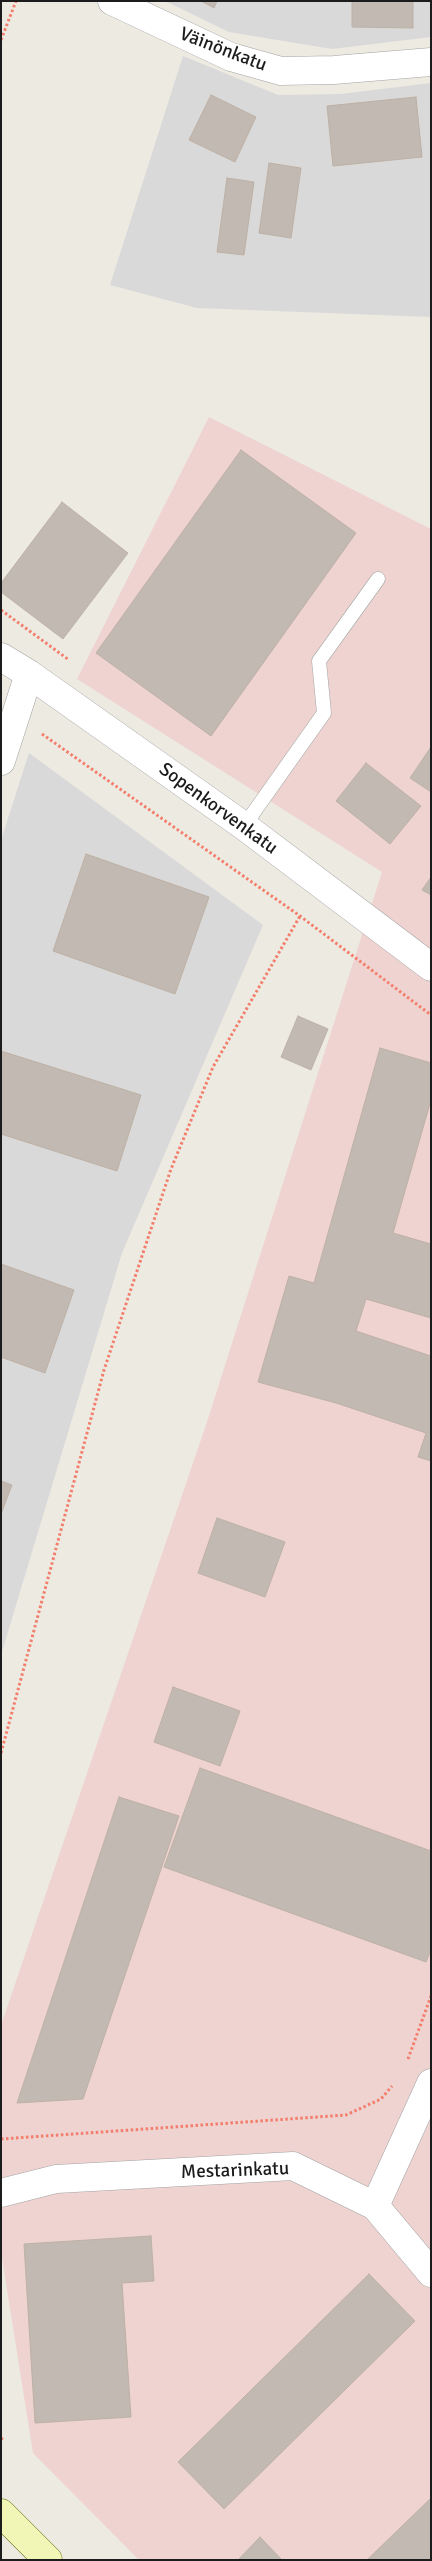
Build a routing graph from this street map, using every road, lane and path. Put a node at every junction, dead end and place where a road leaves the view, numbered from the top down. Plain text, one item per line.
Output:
1 (16, 1) edge
2 (112, 1) edge
3 (1, 40) edge
4 (431, 62) edge
5 (378, 579) dead end
6 (1, 657) edge
7 (29, 674) junction
8 (16, 716) junction
9 (1, 761) edge
10 (244, 826) junction
11 (300, 916) junction
12 (431, 968) edge
13 (431, 1015) edge
14 (1, 1753) edge
15 (431, 1996) edge
16 (405, 2067) dead end
17 (396, 2081) dead end
18 (431, 2083) edge
19 (1, 2139) edge
20 (1, 2193) edge
21 (375, 2206) junction
22 (431, 2273) edge
23 (1, 2513) edge
24 (48, 2560) edge

1 - 3 path
2 - 4 street, Väinönkatu
5 - 10 lane
6 - 7 street, Sopenkorvenkatu
7 - 8 street
7 - 10 street, Sopenkorvenkatu
8 - 9 street
8 - 11 path
10 - 12 street, Sopenkorvenkatu
11 - 13 path
11 - 14 path
15 - 16 path
17 - 19 path
18 - 21 street
20 - 21 street, Mestarinkatu
21 - 22 street, Mestarinkatu
23 - 24 street

